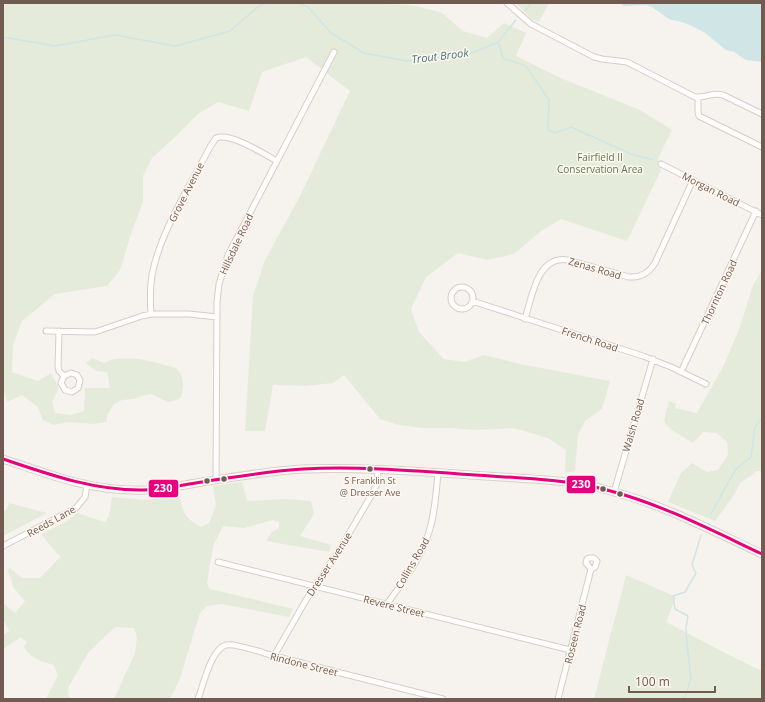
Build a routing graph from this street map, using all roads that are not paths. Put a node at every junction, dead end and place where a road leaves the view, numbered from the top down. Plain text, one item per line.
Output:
1 (507, 3) edge
2 (334, 52) dead end
3 (698, 97) junction
4 (762, 114) edge
5 (762, 147) edge
6 (277, 161) junction
7 (661, 164) dead end
8 (693, 180) junction
9 (756, 212) junction
10 (762, 215) edge
11 (472, 301) junction
12 (150, 314) junction
13 (217, 317) junction
14 (525, 319) junction
15 (46, 331) dead end
16 (59, 331) junction
17 (652, 359) junction
18 (681, 372) junction
19 (64, 376) dead end
20 (706, 384) dead end
21 (3, 459) edge
22 (378, 470) junction
23 (438, 473) junction
24 (216, 480) junction
25 (87, 485) junction
26 (614, 492) junction
27 (3, 546) edge
28 (762, 554) edge
29 (218, 562) dead end
30 (592, 569) dead end
31 (315, 586) junction
32 (387, 604) junction
33 (570, 650) junction
34 (274, 656) junction
35 (198, 699) edge
36 (443, 699) edge
37 (558, 699) edge

1 - 3 street
2 - 6 street, Hillsdale Road
3 - 4 street
3 - 5 street
6 - 12 street, Grove Avenue
6 - 13 street, Hillsdale Road
7 - 8 street, Morgan Road
8 - 9 street, Morgan Road
8 - 14 street, Zenas Road
9 - 10 street, Morgan Road
9 - 18 street, Thornton Road
11 - 11 street
11 - 14 street, French Road
12 - 13 street
12 - 16 street
13 - 24 street, Hillsdale Road
14 - 17 street, French Road
15 - 16 street
16 - 19 street
17 - 18 street, French Road
17 - 26 street, Walsh Road
18 - 20 street, French Road
21 - 25 main road
22 - 23 main road
22 - 24 main road
22 - 31 street, Dresser Avenue
23 - 26 main road
23 - 32 street, Collins Road
24 - 25 main road
25 - 27 street, Reeds Lane
26 - 28 main road
29 - 31 street, Revere Street
30 - 33 street, Roseen Road
31 - 32 street, Revere Street
31 - 34 street, Dresser Avenue
32 - 33 street, Revere Street
33 - 37 street, Roseen Road
34 - 35 street, Rindone Street
34 - 36 street, Rindone Street

